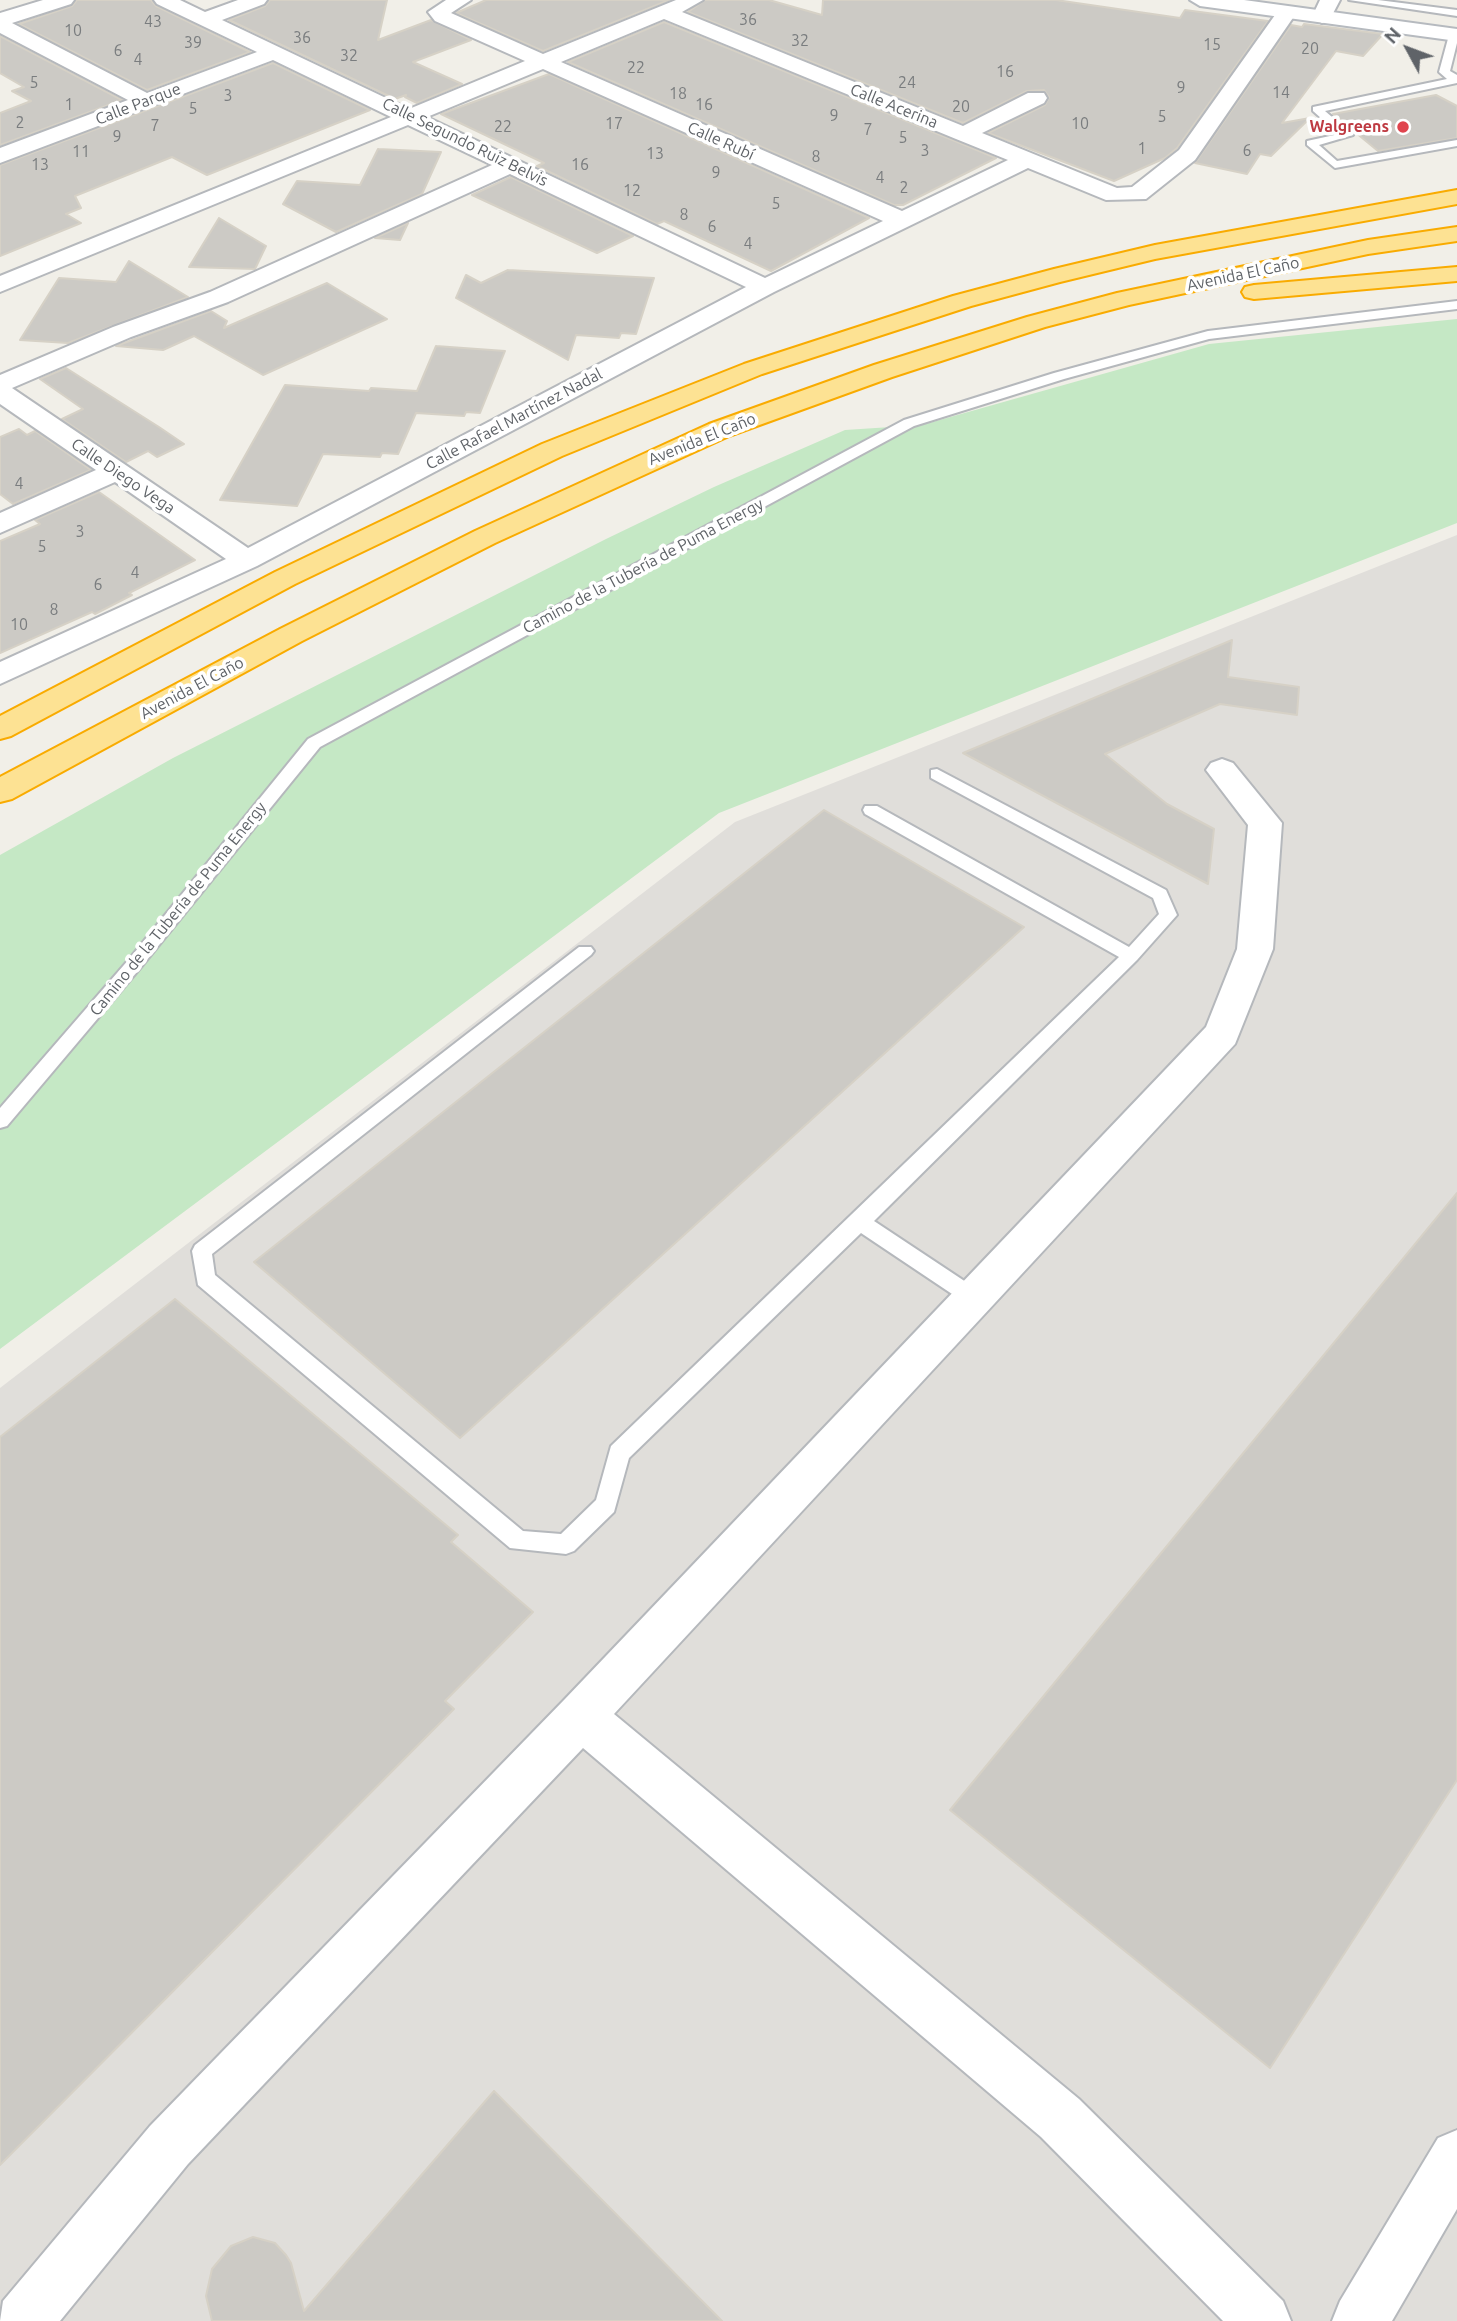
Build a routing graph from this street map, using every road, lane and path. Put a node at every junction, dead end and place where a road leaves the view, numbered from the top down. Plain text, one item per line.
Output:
1 (64, 0) edge
2 (164, 0) edge
3 (257, 0) edge
4 (461, 0) edge
5 (693, 0) edge
6 (1200, 0) edge
7 (1354, 0) edge
8 (1326, 8) edge
9 (1287, 12) junction
10 (667, 13) junction
11 (1457, 13) edge
12 (207, 18) junction
13 (0, 23) edge
14 (1455, 42) edge
15 (276, 52) junction
16 (543, 62) junction
17 (1457, 80) edge
18 (1036, 98) dead end
19 (145, 101) junction
20 (413, 116) junction
21 (964, 134) junction
22 (1457, 143) edge
23 (1, 154) edge
24 (1026, 160) junction
25 (513, 164) junction
26 (1405, 183) dead end
27 (1457, 197) edge
28 (899, 219) junction
29 (1457, 234) edge
30 (1155, 252) junction
31 (1457, 274) edge
32 (0, 285) edge
33 (765, 287) junction
34 (1457, 305) edge
35 (883, 372) junction
36 (3, 395) edge
37 (117, 471) junction
38 (0, 524) edge
39 (247, 560) junction
40 (0, 674) edge
41 (0, 729) edge
42 (1222, 769) dead end
43 (937, 774) dead end
44 (0, 791) edge
45 (871, 810) dead end
46 (585, 951) dead end
47 (1131, 956) junction
48 (0, 1121) edge
49 (859, 1222) junction
50 (974, 1298) junction
51 (582, 1716) junction
52 (1457, 2157) edge
53 (23, 2321) edge
54 (1263, 2321) edge
55 (1360, 2321) edge

1 - 13 street
2 - 12 street, Calle Segundo Ruiz Belvis
3 - 12 street
4 - 16 street, Calle Rubí
5 - 10 street
6 - 9 street
7 - 11 lane
8 - 9 street
8 - 14 street
9 - 24 street, Calle Acerina
10 - 16 street
10 - 21 street, Calle Acerina
12 - 15 street, Calle Segundo Ruiz Belvis
13 - 19 street
14 - 17 lane
15 - 19 street, Calle Parque
15 - 20 street, Calle Segundo Ruiz Belvis
16 - 20 street
16 - 28 street, Calle Rubí
17 - 22 lane
18 - 21 street
19 - 23 street, Calle Parque
20 - 25 street, Calle Segundo Ruiz Belvis
20 - 32 street
21 - 24 street, Calle Acerina
24 - 28 street, Calle Rafael Martínez Nadal
25 - 33 street, Calle Segundo Ruiz Belvis
25 - 36 street
26 - 30 highway
27 - 30 highway, Avenida El Caño
28 - 33 street, Calle Rafael Martínez Nadal
29 - 35 highway, Avenida El Caño
30 - 41 highway, Avenida El Caño
31 - 35 highway
33 - 39 street, Calle Rafael Martínez Nadal
34 - 48 lane, Camino de la Tubería de Puma Energy
35 - 44 highway, Avenida El Caño
36 - 37 street, Calle Diego Vega
37 - 38 street
37 - 39 street, Calle Diego Vega
39 - 40 street, Calle Rafael Martínez Nadal
42 - 50 street
43 - 47 lane
45 - 47 lane
46 - 49 lane
47 - 49 lane
49 - 50 lane
50 - 51 street
51 - 53 street
51 - 54 street
52 - 55 street

